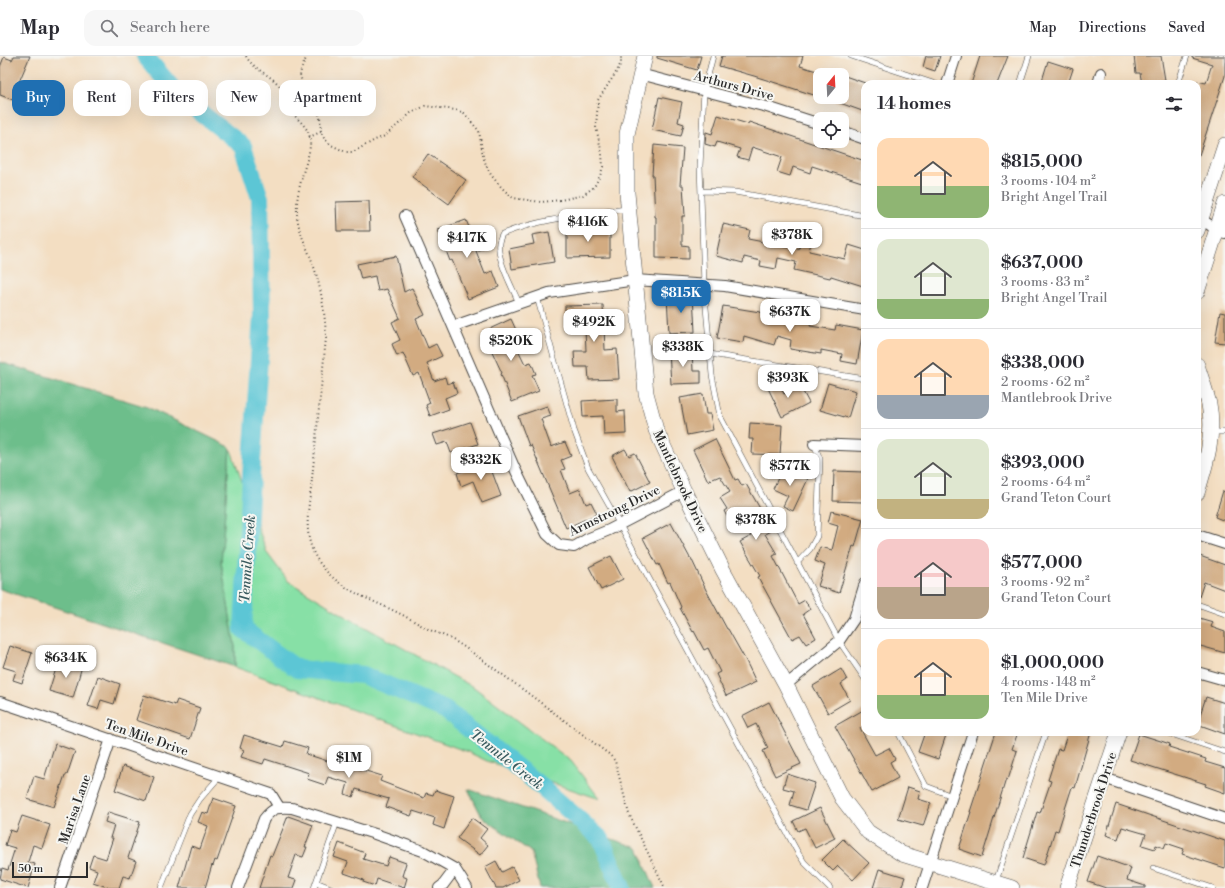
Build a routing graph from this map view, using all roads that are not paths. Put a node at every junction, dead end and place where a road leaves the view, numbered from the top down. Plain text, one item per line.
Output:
1 (645, 56) edge
2 (713, 56) edge
3 (850, 56) edge
4 (956, 56) edge
5 (1029, 56) edge
6 (1187, 56) edge
7 (1101, 73) dead end
8 (640, 74) junction
9 (924, 80) edge
10 (948, 80) edge
11 (1021, 80) edge
12 (1099, 80) edge
13 (1179, 80) edge
14 (704, 91) junction
15 (813, 122) edge
16 (849, 133) edge
17 (861, 138) edge
18 (1225, 145) edge
19 (701, 191) junction
20 (1225, 204) edge
21 (628, 209) junction
22 (861, 215) edge
23 (405, 216) dead end
24 (1201, 219) edge
25 (1201, 226) edge
26 (1221, 232) edge
27 (635, 280) junction
28 (1201, 282) edge
29 (704, 285) junction
30 (537, 297) junction
31 (519, 304) junction
32 (861, 309) edge
33 (454, 326) junction
34 (710, 354) junction
35 (861, 378) edge
36 (1201, 378) edge
37 (1218, 432) edge
38 (814, 444) joint
39 (861, 446) edge
40 (1201, 480) edge
41 (684, 491) junction
42 (620, 525) junction
43 (1201, 536) edge
44 (1225, 544) edge
45 (798, 563) junction
46 (861, 596) edge
47 (1201, 605) edge
48 (1225, 614) edge
49 (839, 641) junction
50 (861, 673) edge
51 (1201, 673) edge
52 (1225, 680) edge
53 (786, 685) junction
54 (0, 702) edge
55 (900, 736) edge
56 (971, 736) edge
57 (1045, 736) edge
58 (1118, 736) edge
59 (1177, 736) edge
60 (111, 739) junction
61 (1225, 752) edge
62 (220, 776) junction
63 (1104, 778) junction
64 (952, 796) junction
65 (279, 807) junction
66 (1225, 819) edge
67 (337, 822) junction
68 (930, 863) junction
69 (1154, 868) dead end
70 (455, 869) junction
71 (316, 882) junction
72 (994, 885) edge
73 (60, 888) edge
74 (161, 888) edge
75 (238, 888) edge
76 (314, 888) edge
77 (331, 888) edge
78 (439, 888) edge
79 (467, 888) edge
80 (830, 888) edge
81 (922, 888) edge
82 (1012, 888) edge
83 (1067, 888) edge
84 (1213, 888) edge

1 - 8 street, Mantlebrook Drive
2 - 14 lane
3 - 9 lane
4 - 10 street
5 - 11 lane
6 - 13 lane
7 - 12 street
8 - 14 street, Arthurs Drive
8 - 21 street, Mantlebrook Drive
14 - 15 street, Arthurs Drive
14 - 19 lane
16 - 17 street
18 - 24 street
19 - 22 lane
19 - 29 lane
20 - 26 street
21 - 27 street, Mantlebrook Drive
21 - 31 lane
23 - 33 street, Armstrong Drive
25 - 26 street
26 - 28 street
27 - 29 street
27 - 30 street
27 - 41 street, Mantlebrook Drive
29 - 32 street
29 - 34 lane
30 - 31 street
30 - 42 lane
31 - 33 street
33 - 42 street, Armstrong Drive
34 - 35 lane
34 - 45 lane
36 - 37 street
37 - 40 street
38 - 39 street
38 - 45 lane
41 - 42 street, Armstrong Drive
41 - 53 street, Mantlebrook Drive
42 - 80 lane
43 - 44 street
45 - 49 lane
46 - 49 street
47 - 48 lane
49 - 50 lane
49 - 53 street
51 - 52 street
53 - 68 street, Mantlebrook Drive
54 - 60 street, Ten Mile Drive
55 - 64 lane
56 - 64 street
57 - 72 lane
58 - 63 street, Thunderbrook Drive
59 - 61 lane
60 - 62 street, Ten Mile Drive
60 - 73 street, Marisa Lane
62 - 65 street, Ten Mile Drive
62 - 74 lane
63 - 66 street
63 - 83 street, Thunderbrook Drive
64 - 68 street
65 - 67 street
65 - 75 street
67 - 70 street
67 - 71 lane
68 - 72 street, Mantlebrook Drive
68 - 81 street
69 - 84 lane
70 - 78 street
70 - 79 street
71 - 76 lane
71 - 77 lane
72 - 82 street, Mantlebrook Drive

